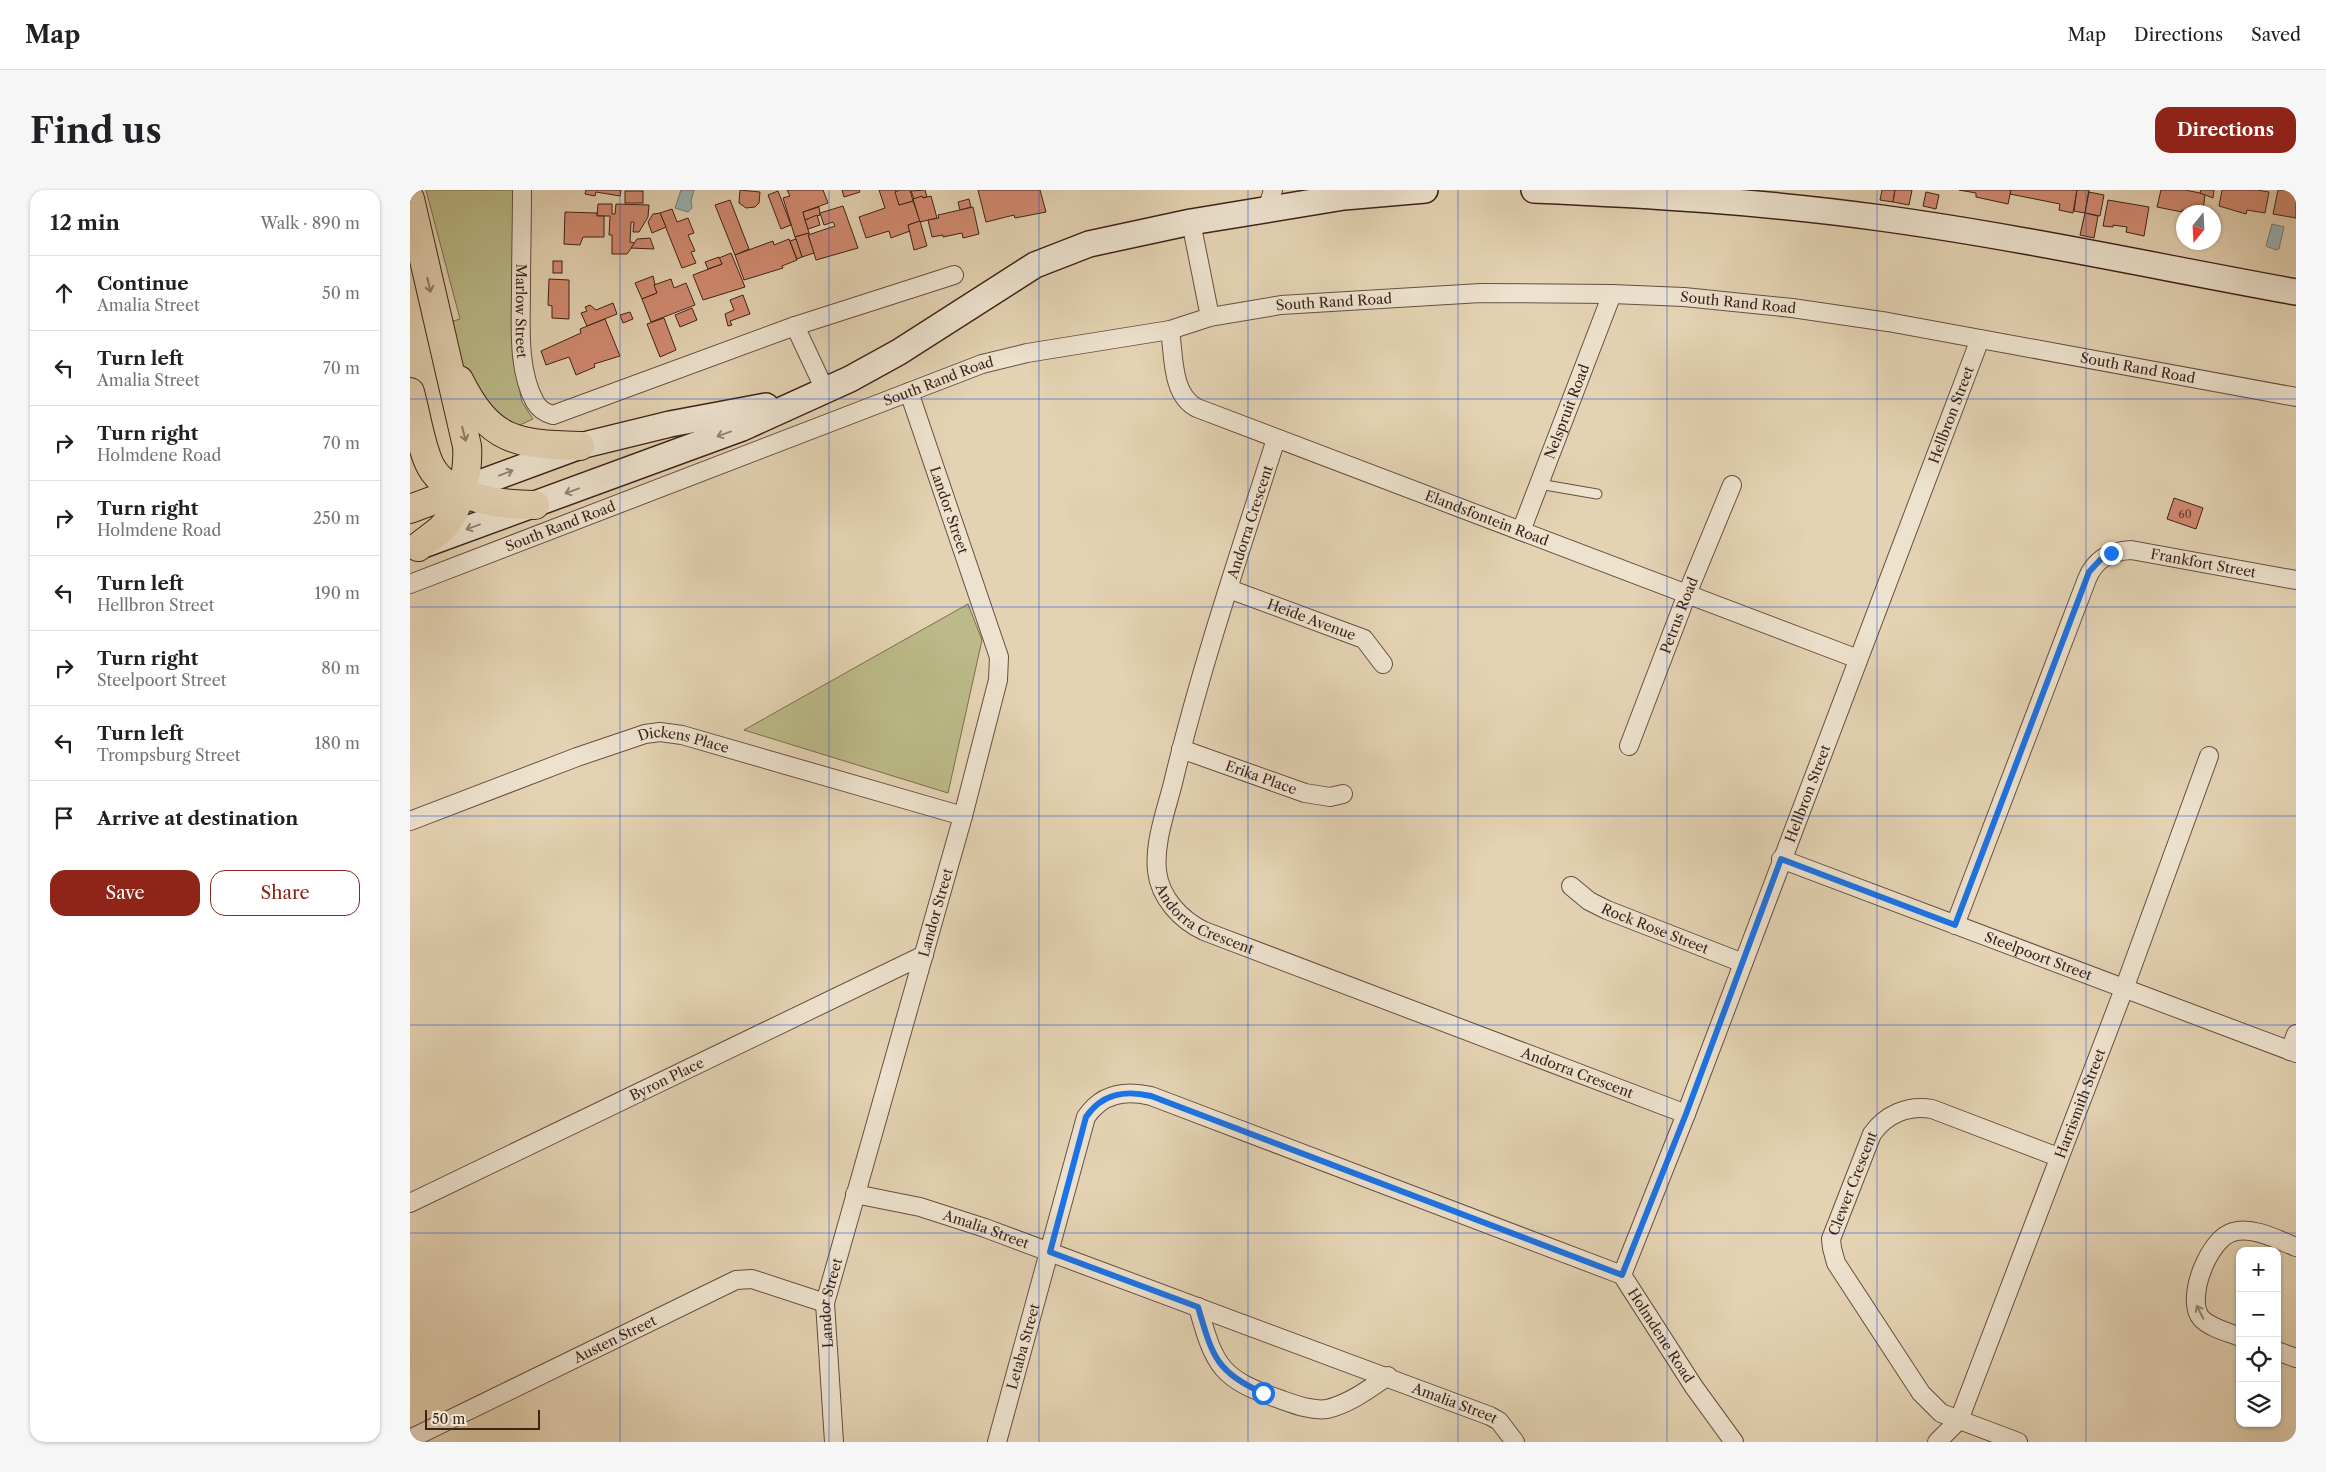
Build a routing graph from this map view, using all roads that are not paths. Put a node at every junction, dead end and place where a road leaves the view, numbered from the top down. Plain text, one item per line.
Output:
1 (522, 190) edge
2 (1425, 190) edge
3 (1534, 190) edge
4 (1767, 197) edge
5 (410, 199) edge
6 (1270, 200) edge
7 (1191, 222) junction
8 (954, 275) dead end
9 (2296, 292) edge
10 (1612, 294) junction
11 (1210, 317) junction
12 (795, 326) junction
13 (1170, 330) junction
14 (1980, 339) junction
15 (444, 352) junction
16 (825, 390) junction
17 (410, 392) edge
18 (909, 392) junction
19 (2296, 397) edge
20 (801, 400) junction
21 (1276, 439) junction
22 (580, 446) junction
23 (1539, 484) junction
24 (1732, 485) dead end
25 (461, 490) junction
26 (1597, 494) dead end
27 (535, 505) junction
28 (410, 509) edge
29 (1521, 531) junction
30 (414, 548) edge
31 (2296, 580) edge
32 (410, 584) edge
33 (1229, 589) junction
34 (1687, 594) junction
35 (1858, 659) junction
36 (1383, 664) dead end
37 (1629, 746) dead end
38 (1181, 749) junction
39 (2209, 756) dead end
40 (1343, 794) dead end
41 (963, 816) junction
42 (410, 821) edge
43 (1781, 859) junction
44 (1571, 886) dead end
45 (1955, 925) junction
46 (924, 955) junction
47 (1743, 963) junction
48 (2124, 989) junction
49 (2296, 1034) edge
50 (2293, 1052) edge
51 (1686, 1114) junction
52 (2058, 1158) junction
53 (855, 1194) junction
54 (410, 1203) edge
55 (2296, 1247) edge
56 (1050, 1252) junction
57 (1622, 1275) junction
58 (825, 1303) junction
59 (1198, 1307) junction
60 (2236, 1335) edge
61 (2281, 1352) edge
62 (2296, 1358) edge
63 (1388, 1376) junction
64 (1959, 1420) junction
65 (414, 1434) edge
66 (834, 1442) edge
67 (997, 1442) edge
68 (1514, 1442) edge
69 (1734, 1442) edge
70 (1937, 1442) edge
71 (2018, 1442) edge

1 - 12 street, Marlow Street
2 - 6 main road, South Rand Road
3 - 4 main road
4 - 9 main road
5 -> 15 main road
6 - 7 main road, South Rand Road
7 - 11 street
7 - 16 main road, South Rand Road
8 - 12 street
10 - 11 street, South Rand Road
10 - 14 street, South Rand Road
10 - 23 street, Nelspruit Road
11 - 13 street, South Rand Road
12 - 16 street
13 - 18 street, South Rand Road
13 - 21 street, Elandsfontein Road
14 - 19 street, South Rand Road
14 - 35 street, Hellbron Street
15 - 22 main road
15 -> 25 main road
16 - 20 main road, South Rand Road
17 - 25 main road
18 - 32 street, South Rand Road
18 - 41 street, Landor Street
20 - 22 main road, South Rand Road
20 -> 27 main road, South Rand Road
21 - 29 street, Elandsfontein Road
21 - 33 street, Andorra Crescent
25 -> 22 main road, South Rand Road
23 - 26 lane
23 - 29 street, Nelspruit Road
24 - 34 street, Petrus Road
25 - 27 main road
25 - 28 main road, South Rand Road
25 - 30 main road
27 -> 30 main road, South Rand Road
29 - 34 street, Elandsfontein Road
31 - 45 street, Frankfort Street
33 - 36 street, Heide Avenue
33 - 38 street, Andorra Crescent
34 - 35 street, Elandsfontein Road
34 - 37 street, Petrus Road
35 - 43 street, Hellbron Street
38 - 40 street, Erika Place
38 - 51 street, Andorra Crescent
39 - 48 street, Harrismith Street
41 - 42 street, Dickens Place
41 - 46 street, Landor Street
43 - 45 street, Steelpoort Street
43 - 47 street, Hellbron Street
44 - 47 street, Rock Rose Street
45 - 48 street, Steelpoort Street
46 - 53 street, Landor Street
46 - 54 street, Byron Place
47 - 51 street, Hellbron Street
48 - 50 street, Steelpoort Street
48 - 52 street, Harrismith Street
49 - 50 street
51 - 57 street, Hellbron Street
52 - 64 street, Harrismith Street
52 - 64 street, Clewer Crescent
53 - 56 street, Amalia Street
53 - 58 street, Landor Street
60 -> 55 street
56 - 57 street, Holmdene Road
56 - 59 street, Amalia Street
56 - 67 street, Letaba Street
57 - 69 street, Holmdene Road
58 - 65 street, Austen Street
58 - 66 street, Landor Street
59 - 63 street, Amalia Street
59 - 63 street
61 - 62 street
63 - 68 street, Amalia Street
64 - 70 street, Harrismith Street
64 - 71 street, Clewer Crescent

